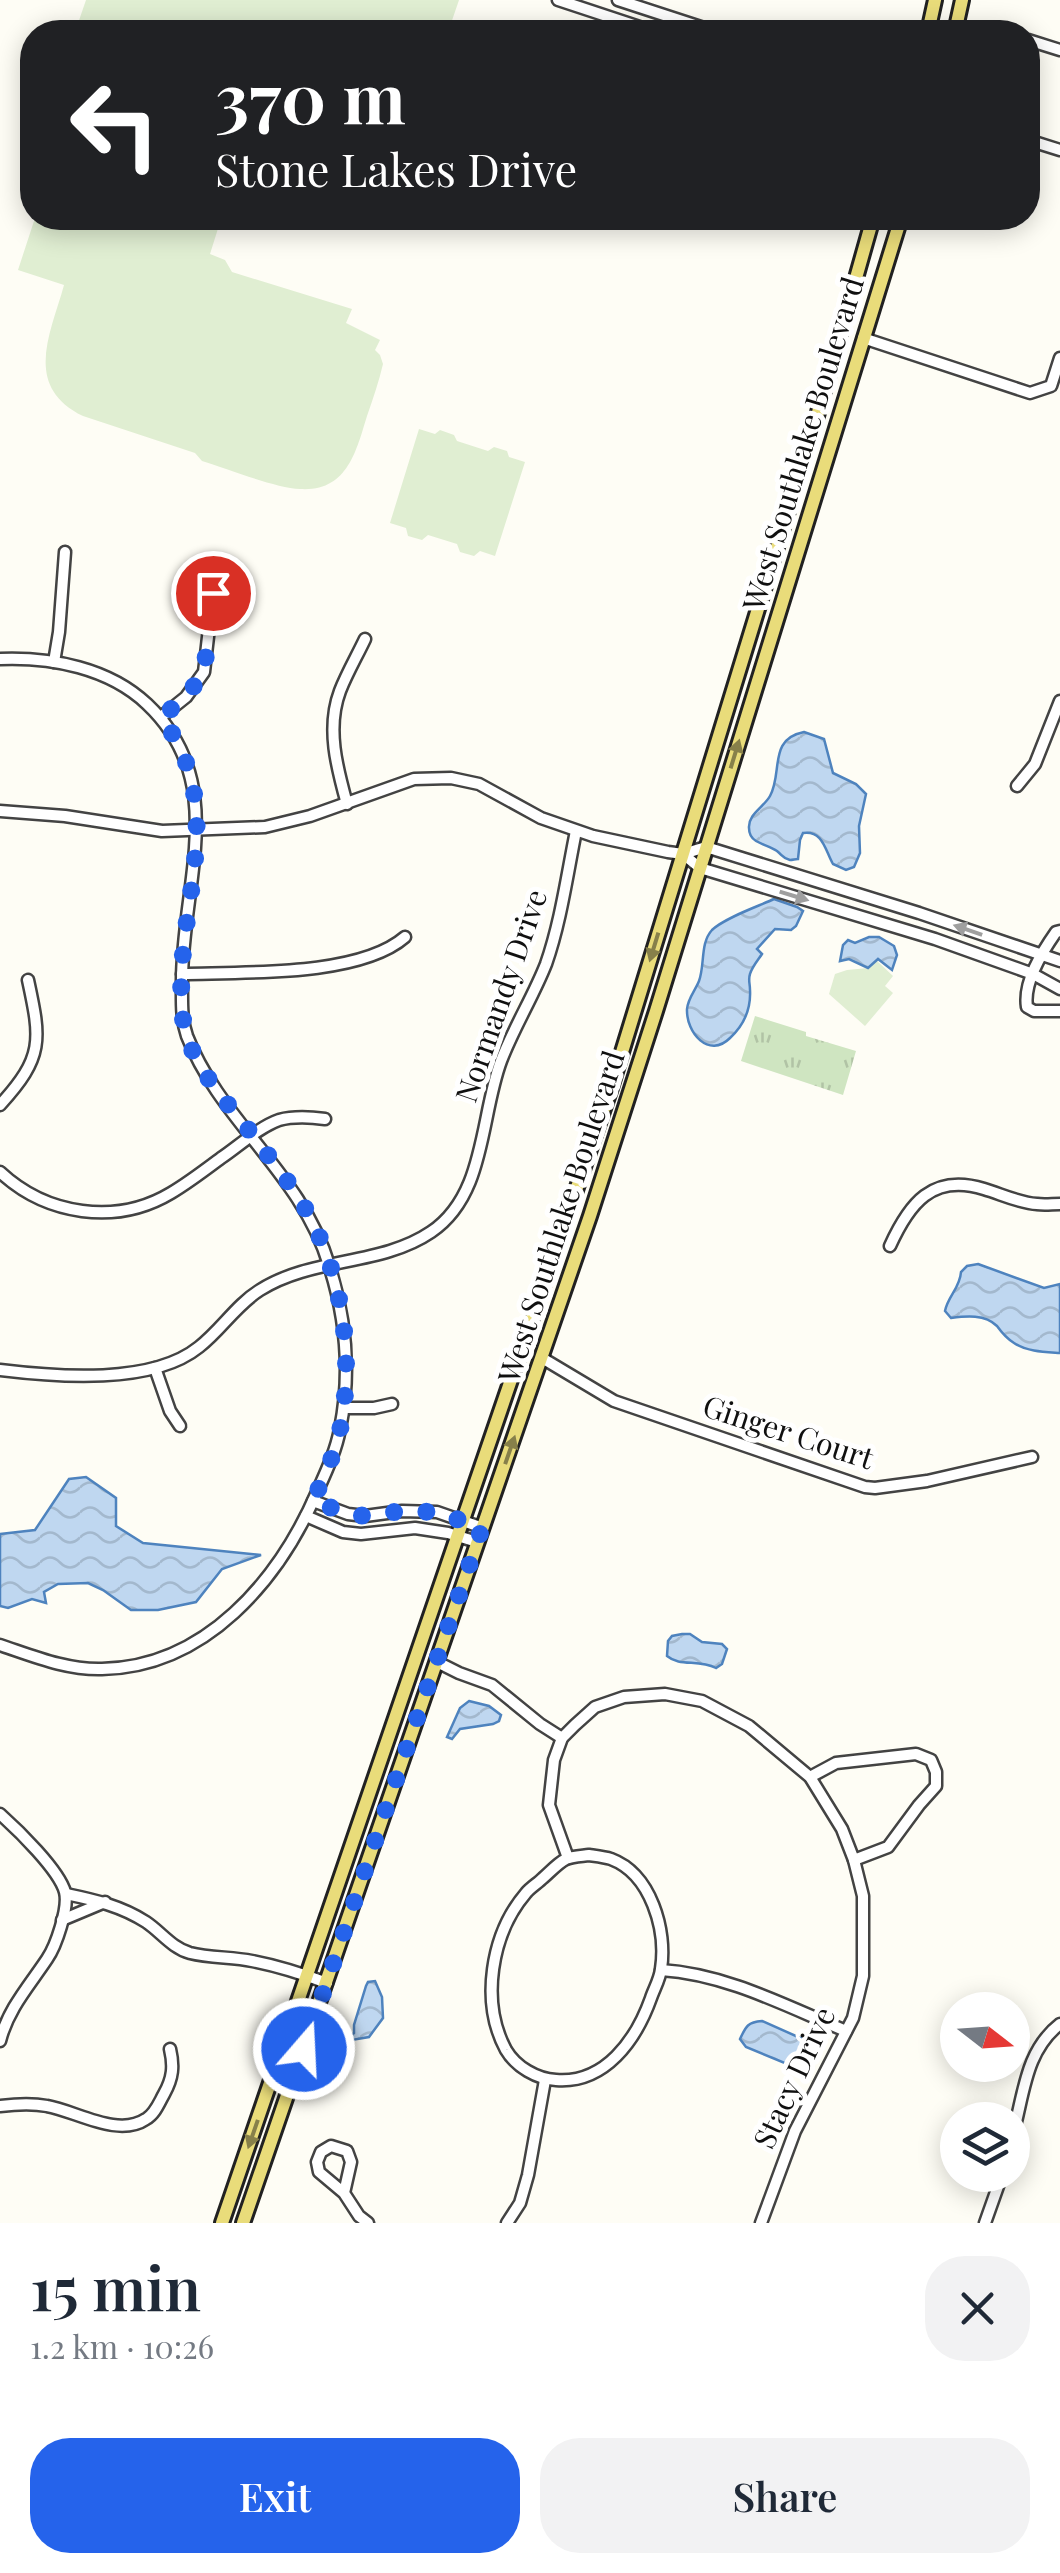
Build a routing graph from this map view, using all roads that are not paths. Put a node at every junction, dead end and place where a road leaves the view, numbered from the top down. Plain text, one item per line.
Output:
1 (558, 0) edge
2 (618, 0) edge
3 (619, 20) edge
4 (679, 20) edge
5 (870, 230) edge
6 (897, 230) edge
7 (863, 338) junction
8 (1060, 358) edge
9 (65, 552) dead end
10 (213, 593) dead end
11 (365, 639) dead end
12 (0, 658) edge
13 (54, 662) junction
14 (1060, 701) edge
15 (161, 717) junction
16 (1018, 786) dead end
17 (347, 804) junction
18 (0, 812) edge
19 (197, 830) junction
20 (576, 831) junction
21 (706, 848) junction
22 (683, 854) junction
23 (700, 868) junction
24 (1060, 930) edge
25 (406, 937) dead end
26 (1042, 953) junction
27 (1060, 961) edge
28 (182, 974) junction
29 (1033, 974) junction
30 (28, 980) dead end
31 (1060, 989) edge
32 (1060, 1011) edge
33 (0, 1106) edge
34 (325, 1118) dead end
35 (253, 1136) junction
36 (0, 1172) edge
37 (1060, 1204) edge
38 (890, 1246) dead end
39 (329, 1264) junction
40 (542, 1358) junction
41 (154, 1368) junction
42 (0, 1370) edge
43 (392, 1404) dead end
44 (344, 1408) junction
45 (180, 1426) dead end
46 (1032, 1457) dead end
47 (313, 1501) junction
48 (306, 1516) junction
49 (464, 1520) junction
50 (482, 1528) junction
51 (459, 1536) junction
52 (477, 1542) junction
53 (0, 1645) edge
54 (437, 1662) junction
55 (562, 1738) junction
56 (810, 1777) junction
57 (0, 1814) edge
58 (568, 1858) junction
59 (854, 1860) junction
60 (66, 1894) junction
61 (106, 1902) junction
62 (62, 1920) junction
63 (661, 1970) junction
64 (307, 1975) junction
65 (327, 1983) junction
66 (1060, 2024) edge
67 (846, 2031) junction
68 (0, 2040) edge
69 (170, 2048) dead end
70 (545, 2080) junction
71 (1021, 2102) edge
72 (0, 2106) edge
73 (996, 2192) edge
74 (344, 2193) junction
75 (222, 2223) edge
76 (244, 2223) edge
77 (368, 2223) edge
78 (507, 2223) edge
79 (761, 2223) edge
80 (985, 2223) edge

1 - 3 street
2 - 4 street
5 - 22 main road, West Southlake Boulevard
6 - 7 main road, West Southlake Boulevard
7 - 8 street
21 -> 7 main road, West Southlake Boulevard
9 - 13 street
10 - 15 street
11 - 17 street
12 - 13 street
13 - 15 street
14 - 16 street
15 - 19 street
17 - 19 street
17 - 20 street
18 - 19 street
19 - 28 street
20 - 22 street
20 - 39 street, Normandy Drive
21 - 22 street
21 - 23 main road, West Southlake Boulevard
26 -> 21 street
22 - 23 street
22 -> 49 main road, West Southlake Boulevard
23 -> 29 street
23 - 40 main road, West Southlake Boulevard
24 - 26 street
25 - 28 street
26 - 27 street
26 - 29 street
28 - 35 street
29 - 31 street
29 - 32 street
30 - 33 street
34 - 35 street
35 - 36 street
35 - 39 street
37 - 38 street
39 - 41 street, Normandy Drive
39 - 44 street
40 - 46 street, Ginger Court
50 -> 40 main road, West Southlake Boulevard
41 - 42 street, Normandy Drive
41 - 45 street
43 - 44 street
44 - 47 street
47 - 48 street
47 - 49 street
48 - 51 street
48 - 53 street
49 - 50 street
49 - 51 main road, West Southlake Boulevard
50 - 52 main road, West Southlake Boulevard
51 - 52 street
51 - 64 main road, West Southlake Boulevard
52 - 54 main road, West Southlake Boulevard
54 - 55 street
54 - 65 main road, West Southlake Boulevard
55 - 56 street, Stacy Drive
55 - 58 street
56 - 59 street, Stacy Drive
56 - 59 street
57 - 60 street
58 - 63 street
58 - 70 street
59 - 67 street, Stacy Drive
60 - 61 street
60 - 62 street
61 - 62 street
61 - 64 street
62 - 68 street
63 - 67 street
63 - 70 street
64 - 65 street
64 -> 75 main road, West Southlake Boulevard
65 - 76 main road, West Southlake Boulevard
66 - 71 street
67 - 79 street, Stacy Drive
69 - 72 street
70 - 78 street
73 - 80 street
74 - 74 street
74 - 77 street

